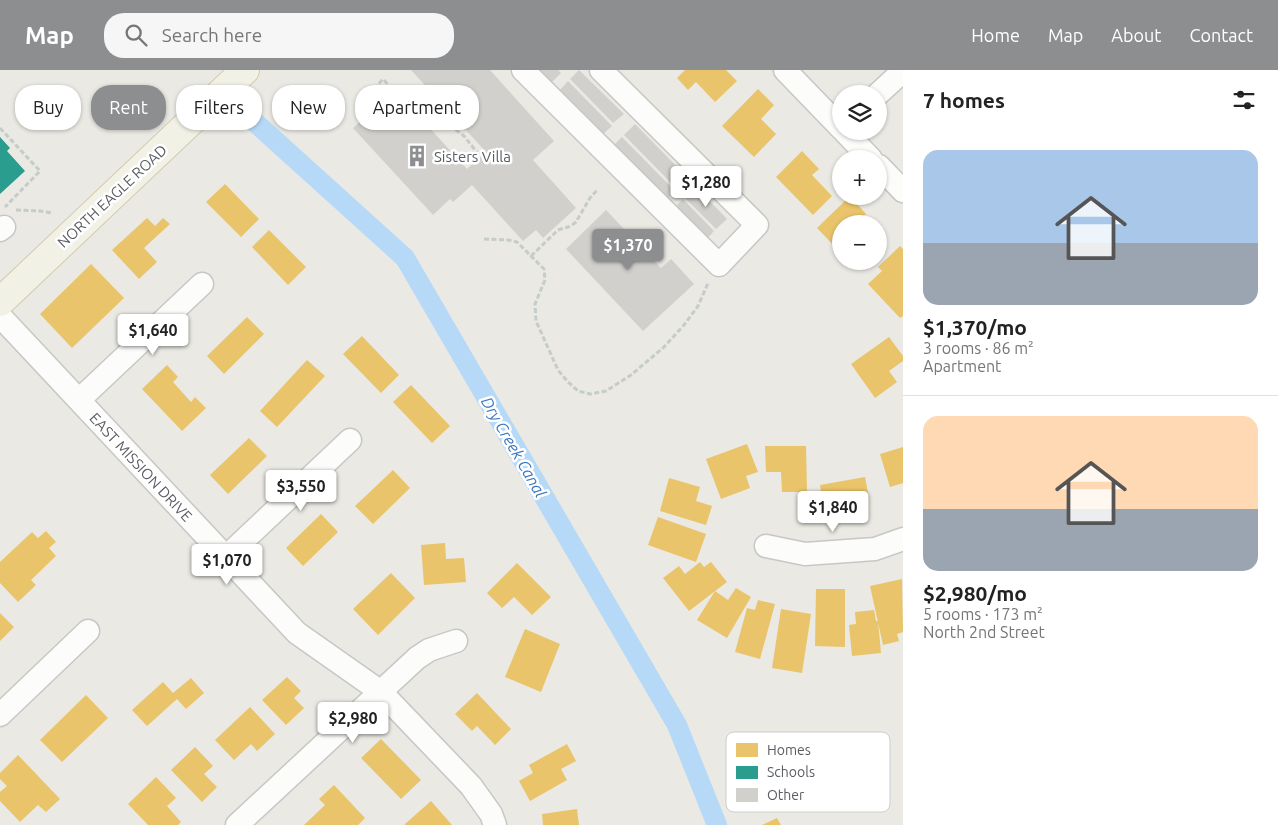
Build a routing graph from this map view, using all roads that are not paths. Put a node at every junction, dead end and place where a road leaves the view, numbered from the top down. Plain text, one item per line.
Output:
1 (245, 70) edge
2 (523, 70) edge
3 (602, 70) edge
4 (785, 70) edge
5 (903, 70) edge
6 (887, 85) edge
7 (832, 119) edge
8 (853, 140) edge
9 (862, 150) edge
10 (887, 174) edge
11 (903, 191) edge
12 (202, 284) dead end
13 (0, 302) edge
14 (0, 316) edge
15 (79, 400) junction
16 (350, 440) dead end
17 (903, 539) edge
18 (766, 546) dead end
19 (226, 557) junction
20 (88, 631) dead end
21 (456, 641) dead end
22 (382, 692) junction
23 (0, 715) edge
24 (238, 825) edge
25 (495, 825) edge

1 - 13 main road, NORTH EAGLE ROAD
2 - 3 street
4 - 7 street
5 - 6 street
8 - 9 street
10 - 11 street
12 - 15 street
14 - 15 street, EAST MISSION DRIVE
15 - 19 street, EAST MISSION DRIVE
16 - 19 street
17 - 18 street
19 - 22 street, EAST MISSION DRIVE
20 - 23 street
21 - 22 street
22 - 24 street
22 - 25 street, EAST MISSION DRIVE

